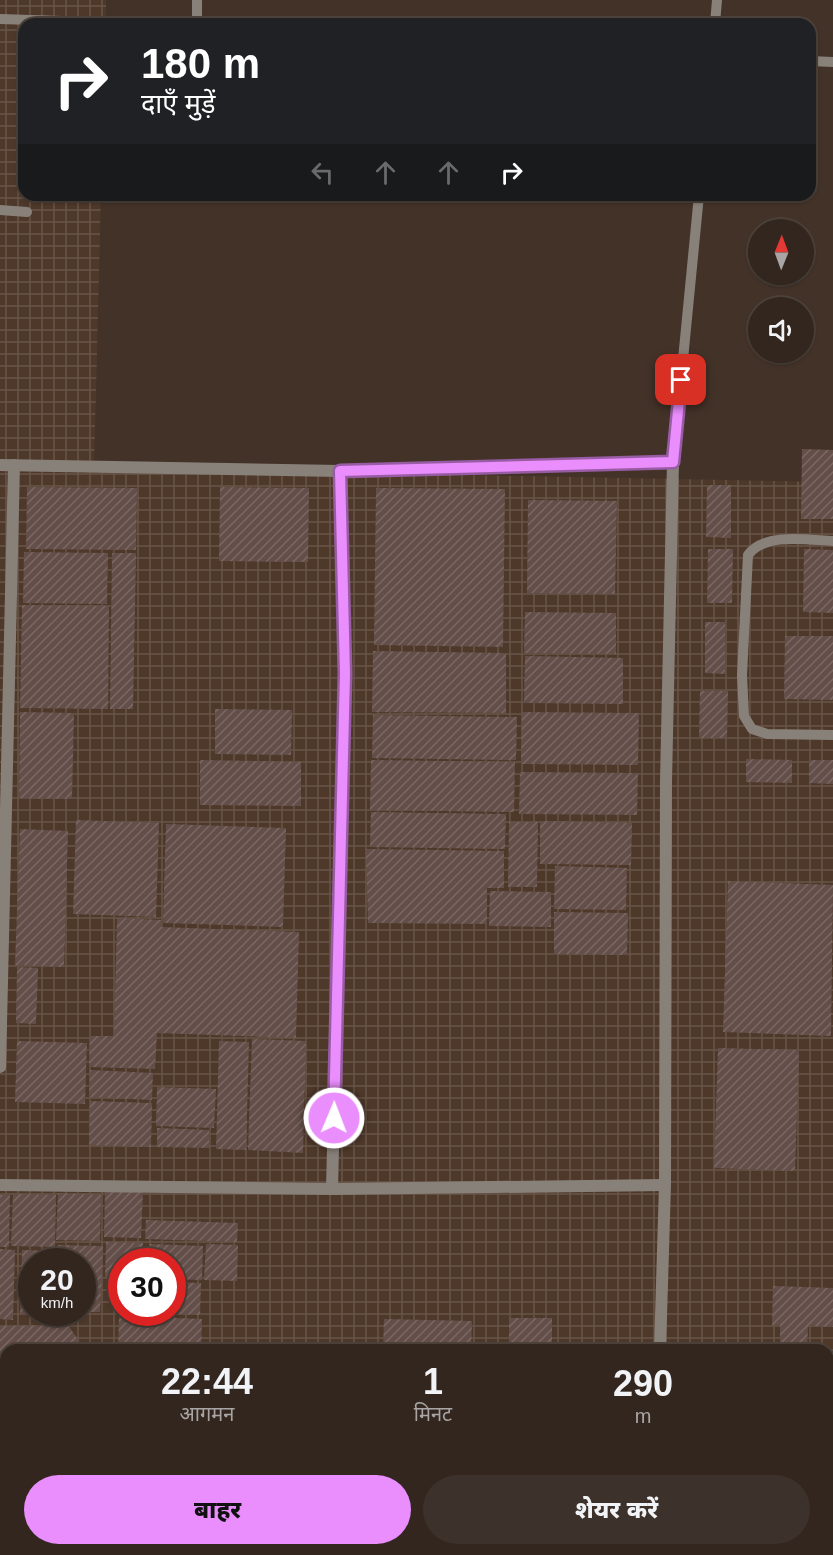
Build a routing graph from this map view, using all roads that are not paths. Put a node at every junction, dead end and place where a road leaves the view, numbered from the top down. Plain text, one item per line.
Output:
1 (197, 0) edge
2 (717, 0) edge
3 (0, 18) edge
4 (196, 18) edge
5 (716, 18) edge
6 (18, 19) edge
7 (816, 61) edge
8 (833, 62) edge
9 (698, 201) edge
10 (0, 210) edge
11 (27, 212) dead end
12 (673, 462) junction
13 (0, 465) edge
14 (14, 465) junction
15 (340, 471) junction
16 (833, 541) edge
17 (833, 735) edge
18 (0, 1067) edge
19 (0, 1185) edge
20 (665, 1185) junction
21 (332, 1188) junction
22 (660, 1344) edge

1 - 4 lane
2 - 5 lane
3 - 6 lane
7 - 8 lane
9 - 12 lane
10 - 11 lane
12 - 15 street
12 - 20 street
13 - 14 street
14 - 15 street
14 - 18 street
15 - 21 street
16 - 17 lane
19 - 21 street
20 - 21 street
20 - 22 street

